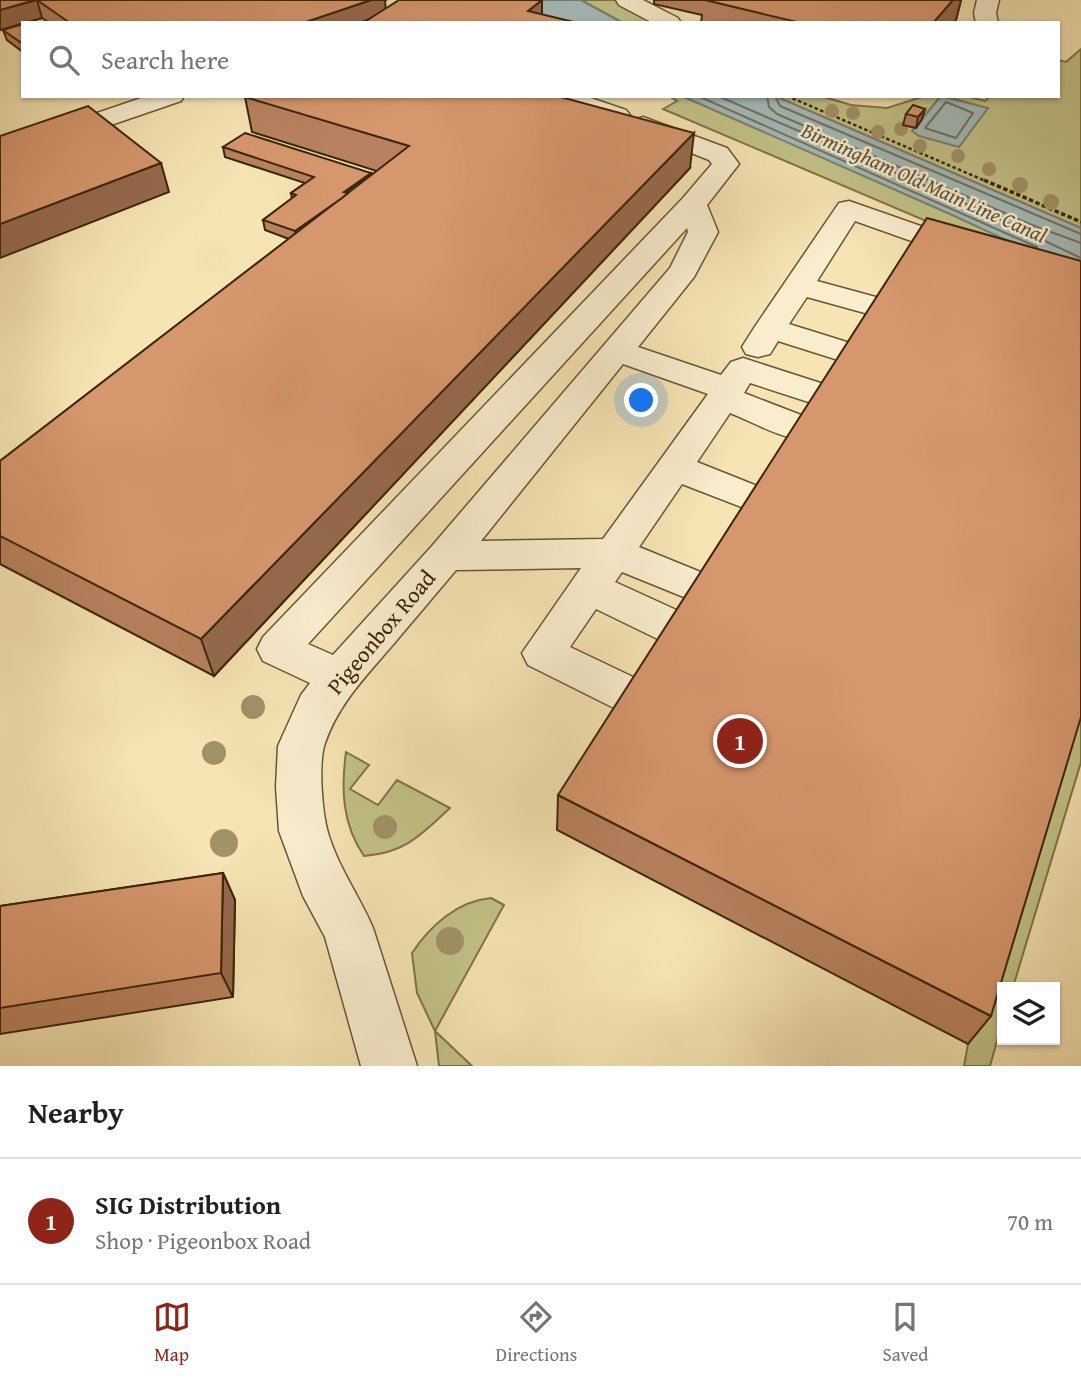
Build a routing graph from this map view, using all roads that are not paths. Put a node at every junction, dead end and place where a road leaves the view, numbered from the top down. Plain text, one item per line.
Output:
1 (627, 0) edge
2 (988, 0) edge
3 (666, 21) edge
4 (987, 21) edge
5 (166, 98) edge
6 (563, 98) edge
7 (0, 155) edge
8 (692, 204) junction
9 (977, 273) edge
10 (799, 285) junction
11 (883, 309) edge
12 (615, 350) junction
13 (745, 367) junction
14 (807, 430) edge
15 (675, 467) junction
16 (762, 502) edge
17 (614, 553) junction
18 (446, 556) junction
19 (589, 588) junction
20 (706, 591) edge
21 (681, 631) edge
22 (339, 677) junction
23 (639, 699) edge
24 (387, 1064) edge

1 - 3 street
2 - 4 street
5 - 7 street
6 - 8 street
8 - 12 street, Pigeonbox Road
8 - 22 street
9 - 10 street
10 - 11 street
10 - 13 street
12 - 13 street
12 - 18 street, Pigeonbox Road
13 - 13 street
13 - 14 street
13 - 15 street
15 - 16 street
15 - 17 street
17 - 18 street
17 - 19 street
17 - 20 street
18 - 22 street, Pigeonbox Road
19 - 21 street
19 - 23 street
22 - 24 street, Pigeonbox Road

